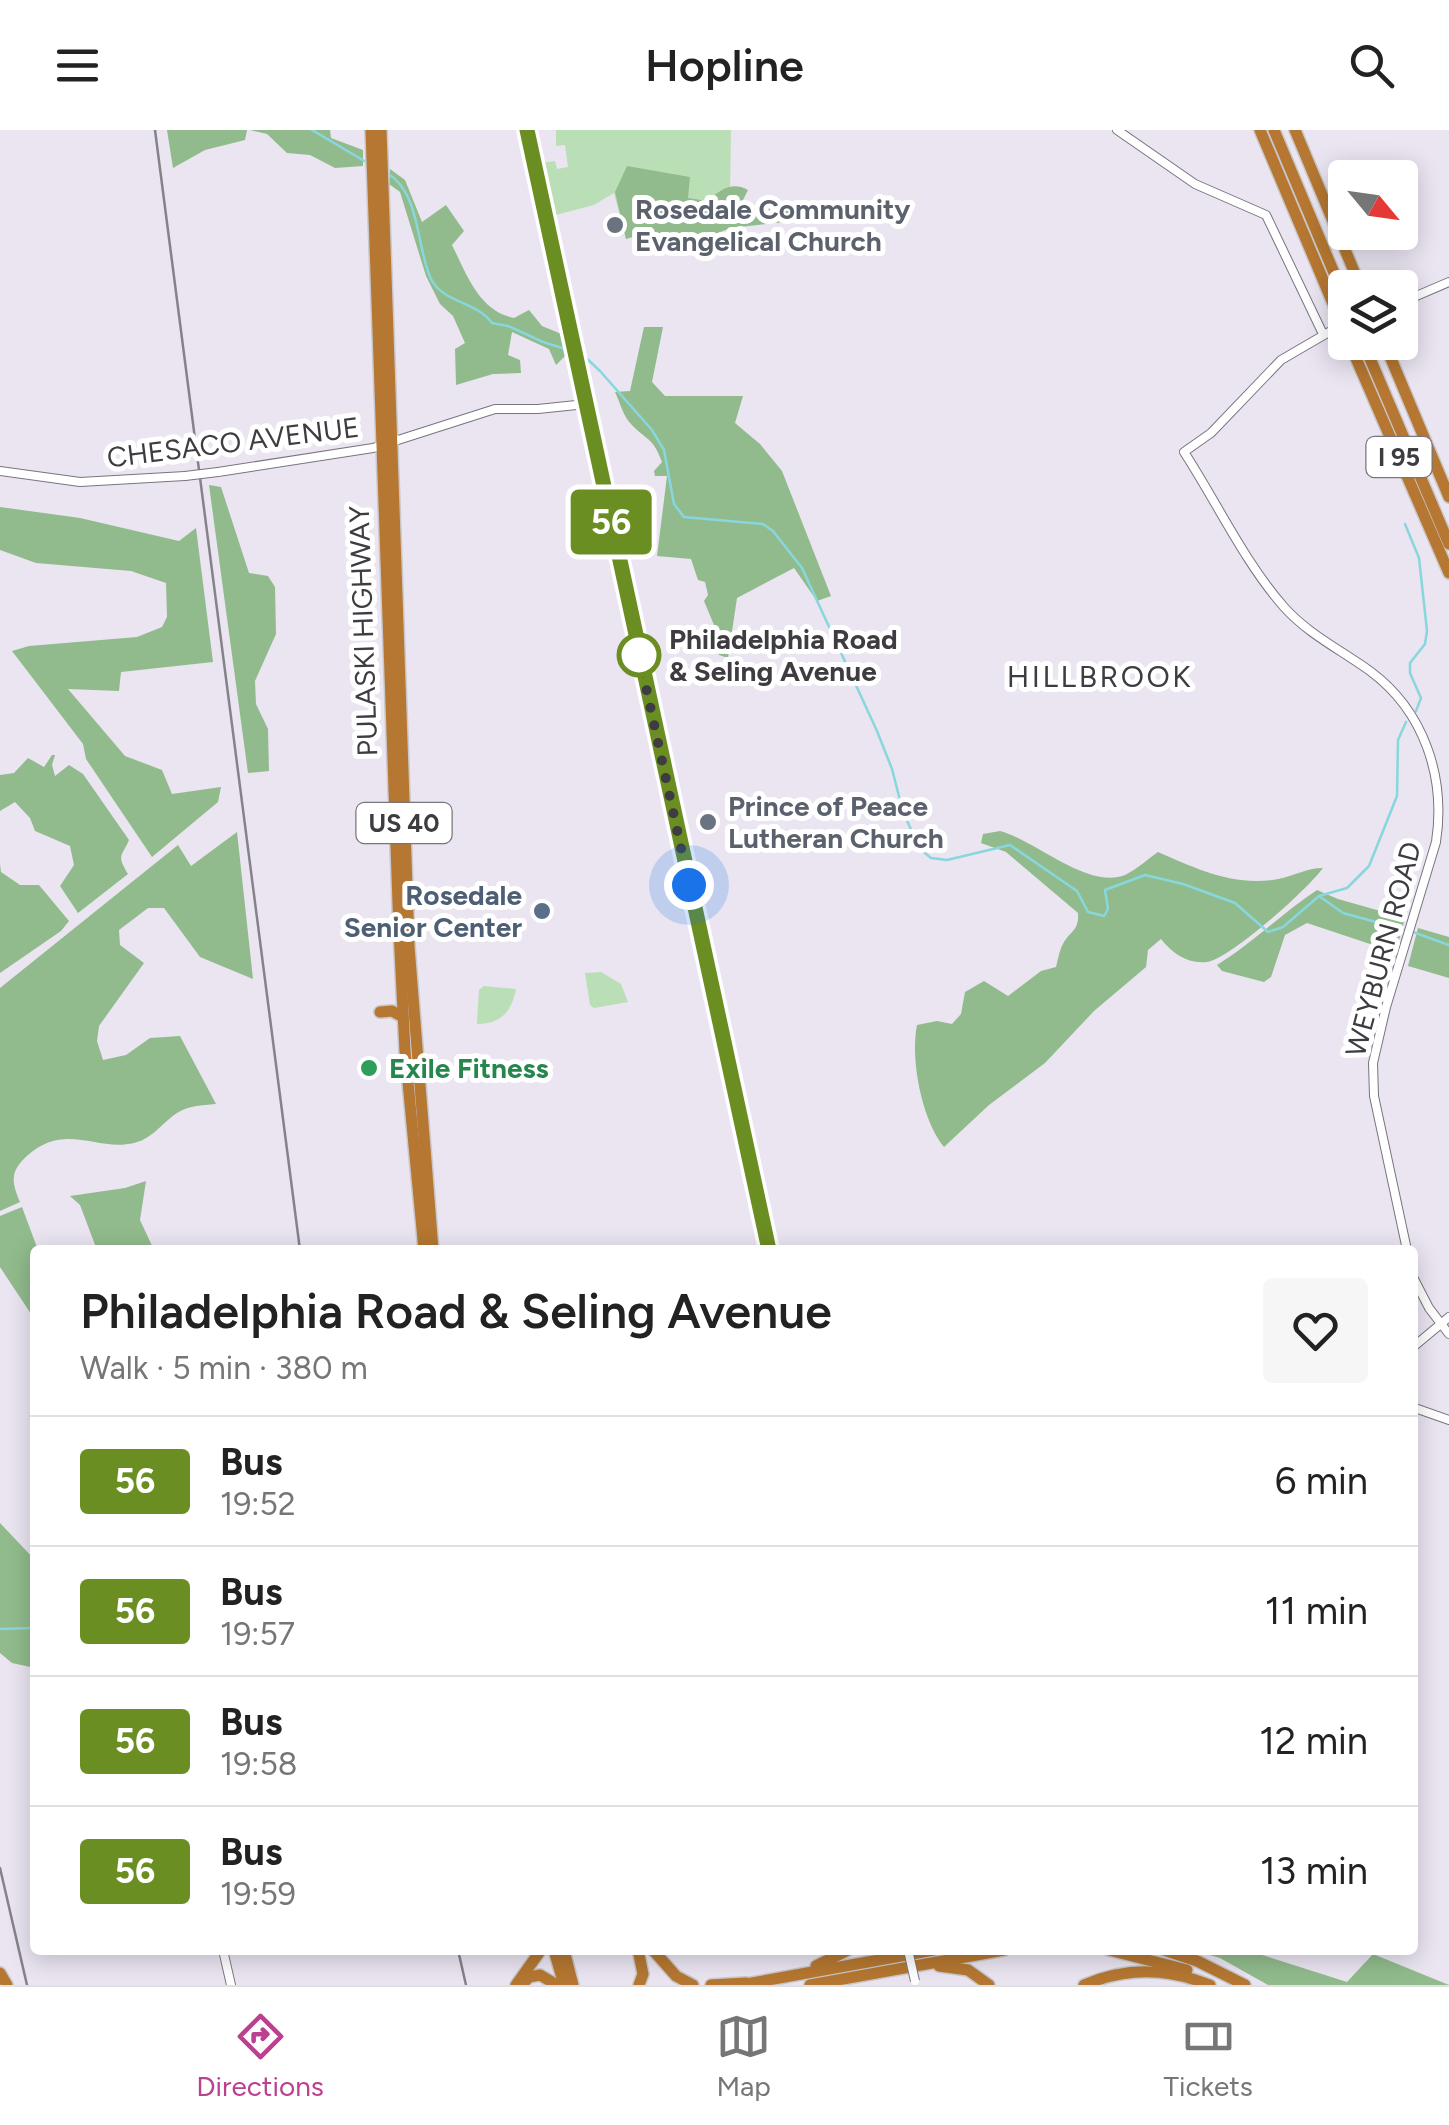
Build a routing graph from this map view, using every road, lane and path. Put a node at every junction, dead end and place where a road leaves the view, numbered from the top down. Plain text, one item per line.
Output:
1 (371, 130) edge
2 (380, 130) edge
3 (527, 130) edge
4 (1117, 130) edge
5 (1260, 130) edge
6 (1274, 130) edge
7 (1282, 130) edge
8 (1295, 130) edge
9 (1333, 270) edge
10 (1341, 270) edge
11 (1353, 270) edge
12 (1449, 282) edge
13 (1328, 294) edge
14 (1418, 295) edge
15 (1328, 332) edge
16 (1322, 334) junction
17 (1358, 360) edge
18 (1372, 360) edge
19 (1380, 360) edge
20 (1392, 360) edge
21 (586, 404) junction
22 (387, 444) junction
23 (0, 472) edge
24 (1449, 497) edge
25 (1449, 526) edge
26 (1449, 544) edge
27 (1449, 573) edge
28 (380, 1012) dead end
29 (404, 1017) junction
30 (424, 1245) edge
31 (434, 1245) edge
32 (768, 1245) edge
33 (1405, 1245) edge
34 (1418, 1287) edge
35 (1449, 1316) edge
36 (1441, 1324) junction
37 (1449, 1334) edge
38 (1418, 1343) edge
39 (1418, 1409) edge
40 (1449, 1420) edge
41 (224, 1955) edge
42 (538, 1955) edge
43 (555, 1955) edge
44 (565, 1955) edge
45 (639, 1955) edge
46 (657, 1955) edge
47 (836, 1955) edge
48 (907, 1955) edge
49 (909, 1955) edge
50 (976, 1955) edge
51 (1131, 1955) edge
52 (1179, 1955) edge
53 (910, 1967) junction
54 (0, 1973) edge
55 (783, 1978) junction
56 (755, 1982) junction
57 (915, 1983) edge
58 (814, 1984) edge
59 (7, 1985) edge
60 (231, 1985) edge
61 (519, 1985) edge
62 (560, 1985) edge
63 (573, 1985) edge
64 (639, 1985) edge
65 (693, 1985) edge
66 (711, 1985) edge
67 (741, 1985) edge
68 (990, 1985) edge
69 (1084, 1985) edge
70 (1210, 1985) edge
71 (1220, 1985) edge
72 (1245, 1985) edge

1 - 22 highway, PULASKI HIGHWAY / US 40
2 - 22 highway, PULASKI HIGHWAY / US 40
3 - 21 street
4 - 16 street
5 - 13 highway
6 - 9 highway
7 - 10 highway
8 - 11 highway
12 - 14 street
15 - 16 street
16 - 33 street, WEYBURN ROAD
17 - 27 highway, I 95
18 - 26 highway
19 - 25 highway
20 - 24 highway, I 95
21 - 22 street, CHESACO AVENUE
21 - 32 street
22 - 23 street, CHESACO AVENUE, bridge
22 - 29 highway, PULASKI HIGHWAY / US 40
22 - 31 highway, PULASKI HIGHWAY / US 40
28 - 29 highway
29 - 30 highway, PULASKI HIGHWAY / US 40
34 - 36 street
35 - 36 street
36 - 37 street
36 - 38 street
39 - 40 street
41 - 60 street
42 - 61 highway
43 - 62 highway
44 - 63 highway
45 - 64 highway
46 - 65 highway
47 - 55 highway
48 - 55 highway
49 - 57 street, bridge
50 - 53 highway
51 - 71 highway
52 - 72 highway
53 - 58 highway
53 - 68 highway
54 - 59 highway
55 - 56 highway
56 - 66 highway
56 - 67 highway
61 - 62 highway
69 - 70 highway

